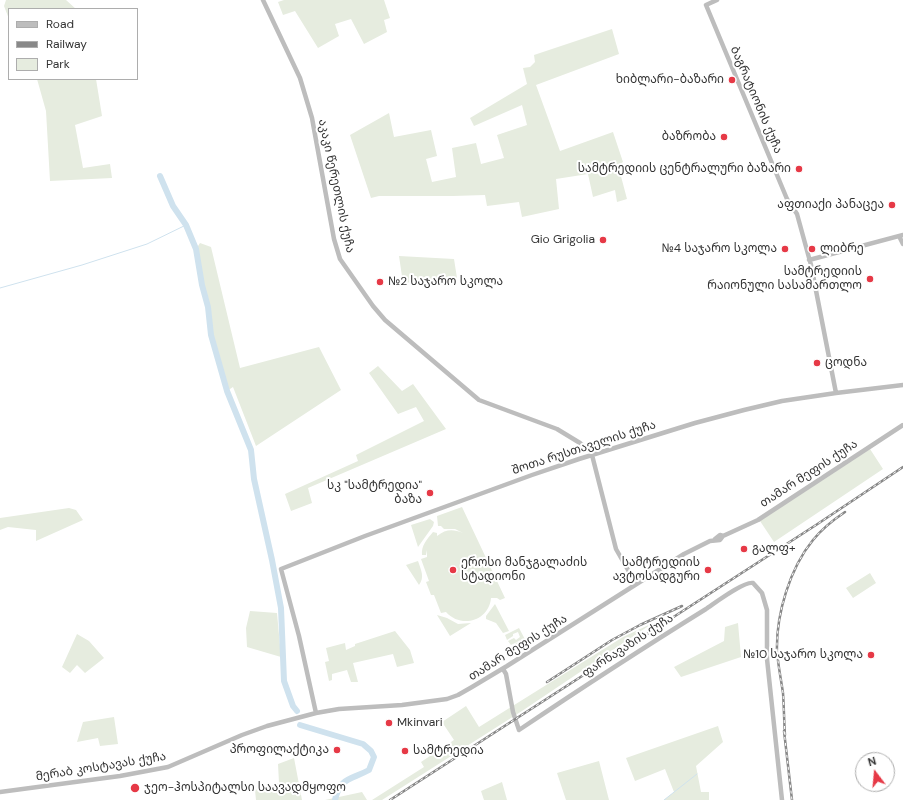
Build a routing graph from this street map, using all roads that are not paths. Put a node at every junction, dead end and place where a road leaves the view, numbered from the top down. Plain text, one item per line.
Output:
1 (263, 0) edge
2 (717, 0) edge
3 (901, 236) edge
4 (903, 244) edge
5 (809, 260) junction
6 (903, 386) edge
7 (836, 393) junction
8 (903, 425) edge
9 (592, 455) junction
10 (636, 584) junction
11 (503, 669) junction
12 (316, 713) junction
13 (0, 792) edge
14 (782, 800) edge

1 - 9 street, აკაკი წერეთლის ქუჩა
2 - 5 street, ბაგრატიონის ქუჩა
3 - 4 street
3 - 5 street
5 - 7 street, ბაგრატიონის ქუჩა
6 - 7 street, შოთა რუსთაველის ქუჩა
7 - 9 street, შოთა რუსთაველის ქუჩა
8 - 10 street, თამარ მეფის ქუჩა
9 - 10 street
9 - 12 street, შოთა რუსთაველის ქუჩა
10 - 11 street, თამარ მეფის ქუჩა
11 - 12 street, თამარ მეფის ქუჩა
11 - 14 street, ფარნავაზის ქუჩა
12 - 13 street, მერაბ კოსტავას ქუჩა

